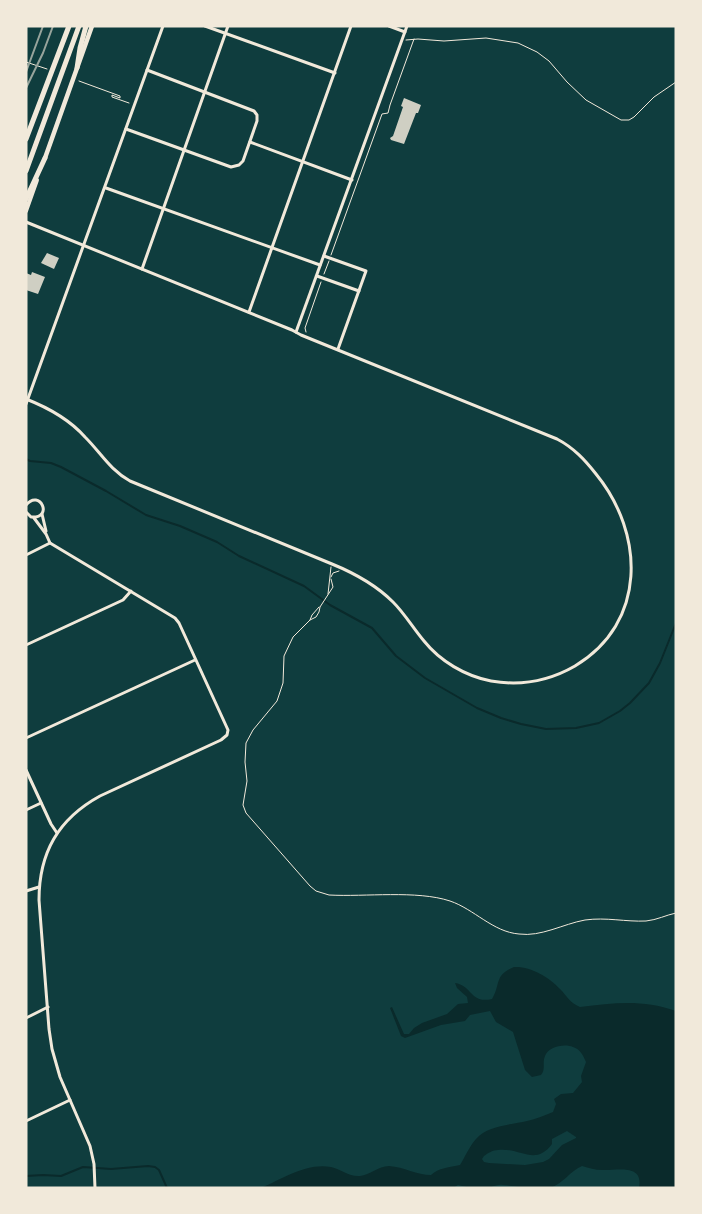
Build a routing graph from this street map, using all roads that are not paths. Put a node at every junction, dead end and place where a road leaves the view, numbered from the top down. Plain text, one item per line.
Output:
1 (69, 26) edge
2 (79, 26) edge
3 (86, 26) edge
4 (92, 26) edge
5 (163, 26) edge
6 (205, 26) edge
7 (228, 26) edge
8 (351, 26) edge
9 (389, 26) edge
10 (407, 26) edge
11 (405, 32) junction
12 (226, 34) junction
13 (77, 68) junction
14 (147, 70) junction
15 (334, 73) junction
16 (205, 92) junction
17 (126, 129) junction
18 (26, 139) edge
19 (250, 142) junction
20 (184, 150) junction
21 (45, 158) junction
22 (302, 162) junction
23 (26, 171) edge
24 (352, 180) junction
25 (106, 188) junction
26 (26, 200) edge
27 (164, 208) junction
28 (26, 211) edge
29 (26, 222) edge
30 (85, 244) junction
31 (272, 248) junction
32 (324, 256) junction
33 (320, 265) junction
34 (142, 269) junction
35 (317, 276) junction
36 (359, 291) junction
37 (249, 312) junction
38 (296, 332) junction
39 (338, 349) junction
40 (27, 401) edge
41 (27, 503) edge
42 (26, 512) edge
43 (42, 514) junction
44 (34, 518) junction
45 (46, 534) junction
46 (50, 543) junction
47 (26, 555) edge
48 (131, 591) junction
49 (26, 645) edge
50 (196, 660) junction
51 (26, 738) edge
52 (26, 770) edge
53 (41, 803) junction
54 (26, 810) edge
55 (58, 833) junction
56 (39, 888) junction
57 (26, 891) edge
58 (48, 1008) junction
59 (26, 1018) edge
60 (70, 1100) junction
61 (26, 1121) edge
62 (95, 1188) edge

1 - 18 highway
2 - 23 highway
3 - 13 highway
4 - 13 main road
5 - 14 street
6 - 12 street
7 - 12 street
8 - 15 street
9 - 11 street
10 - 11 street
11 - 24 street
12 - 15 street
12 - 16 street
13 - 21 main road
14 - 16 street
14 - 17 street
15 - 22 street
16 - 19 street
16 - 20 street
17 - 20 street
17 - 25 street
19 - 20 street
19 - 22 street
20 - 27 street
21 - 26 highway
21 - 28 main road
22 - 24 street
22 - 31 street
24 - 32 street
25 - 27 street
25 - 30 street
27 - 31 street
27 - 34 street
29 - 30 street
30 - 34 street
30 - 40 street
31 - 33 street
31 - 37 street
32 - 33 street
32 - 36 street
33 - 35 street
34 - 37 street
35 - 36 street
35 - 38 street
36 - 39 street
37 - 38 street
38 - 39 street
39 - 40 street
41 - 43 street
42 - 44 street
43 - 44 street
43 - 45 street
44 - 45 street
45 - 46 street
46 - 47 street
46 - 48 street
48 - 49 street
48 - 50 street
50 - 51 street
50 - 55 street
52 - 53 street
53 - 54 street
53 - 55 street
55 - 56 street
56 - 57 street
56 - 58 street
58 - 59 street
58 - 60 street
60 - 61 street
60 - 62 street

